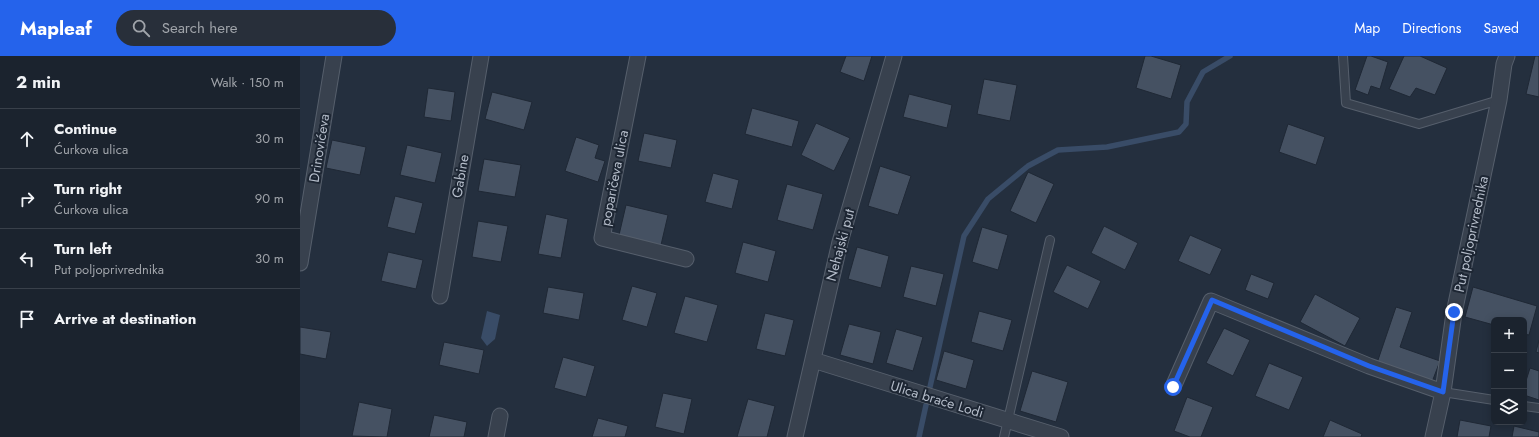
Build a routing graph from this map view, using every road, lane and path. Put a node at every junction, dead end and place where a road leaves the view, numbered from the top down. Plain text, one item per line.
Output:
1 (334, 56) edge
2 (481, 56) edge
3 (638, 56) edge
4 (894, 56) edge
5 (1343, 56) edge
6 (1507, 56) edge
7 (1499, 100) junction
8 (1050, 240) dead end
9 (686, 259) dead end
10 (300, 263) edge
11 (440, 296) dead end
12 (812, 360) junction
13 (1173, 387) dead end
14 (1443, 392) junction
15 (1491, 400) edge
16 (1527, 406) edge
17 (1539, 408) edge
18 (500, 416) dead end
19 (1008, 421) junction
20 (496, 437) edge
21 (794, 437) edge
22 (1004, 437) edge
23 (1061, 437) edge
24 (1433, 437) edge

1 - 10 street, Drinovićeva
2 - 11 street, Gabine
3 - 9 street, poparičeva ulica
4 - 12 street, Nehajski put
5 - 7 lane
6 - 7 street, Put poljoprivrednika
7 - 14 street, Put poljoprivrednika
8 - 19 lane
12 - 19 street, Ulica braće Lodi
12 - 21 street, Nehajski put
13 - 14 street
14 - 15 lane
14 - 24 street, Put poljoprivrednika
16 - 17 lane
18 - 20 street
19 - 22 lane
19 - 23 street, Ulica braće Lodi

